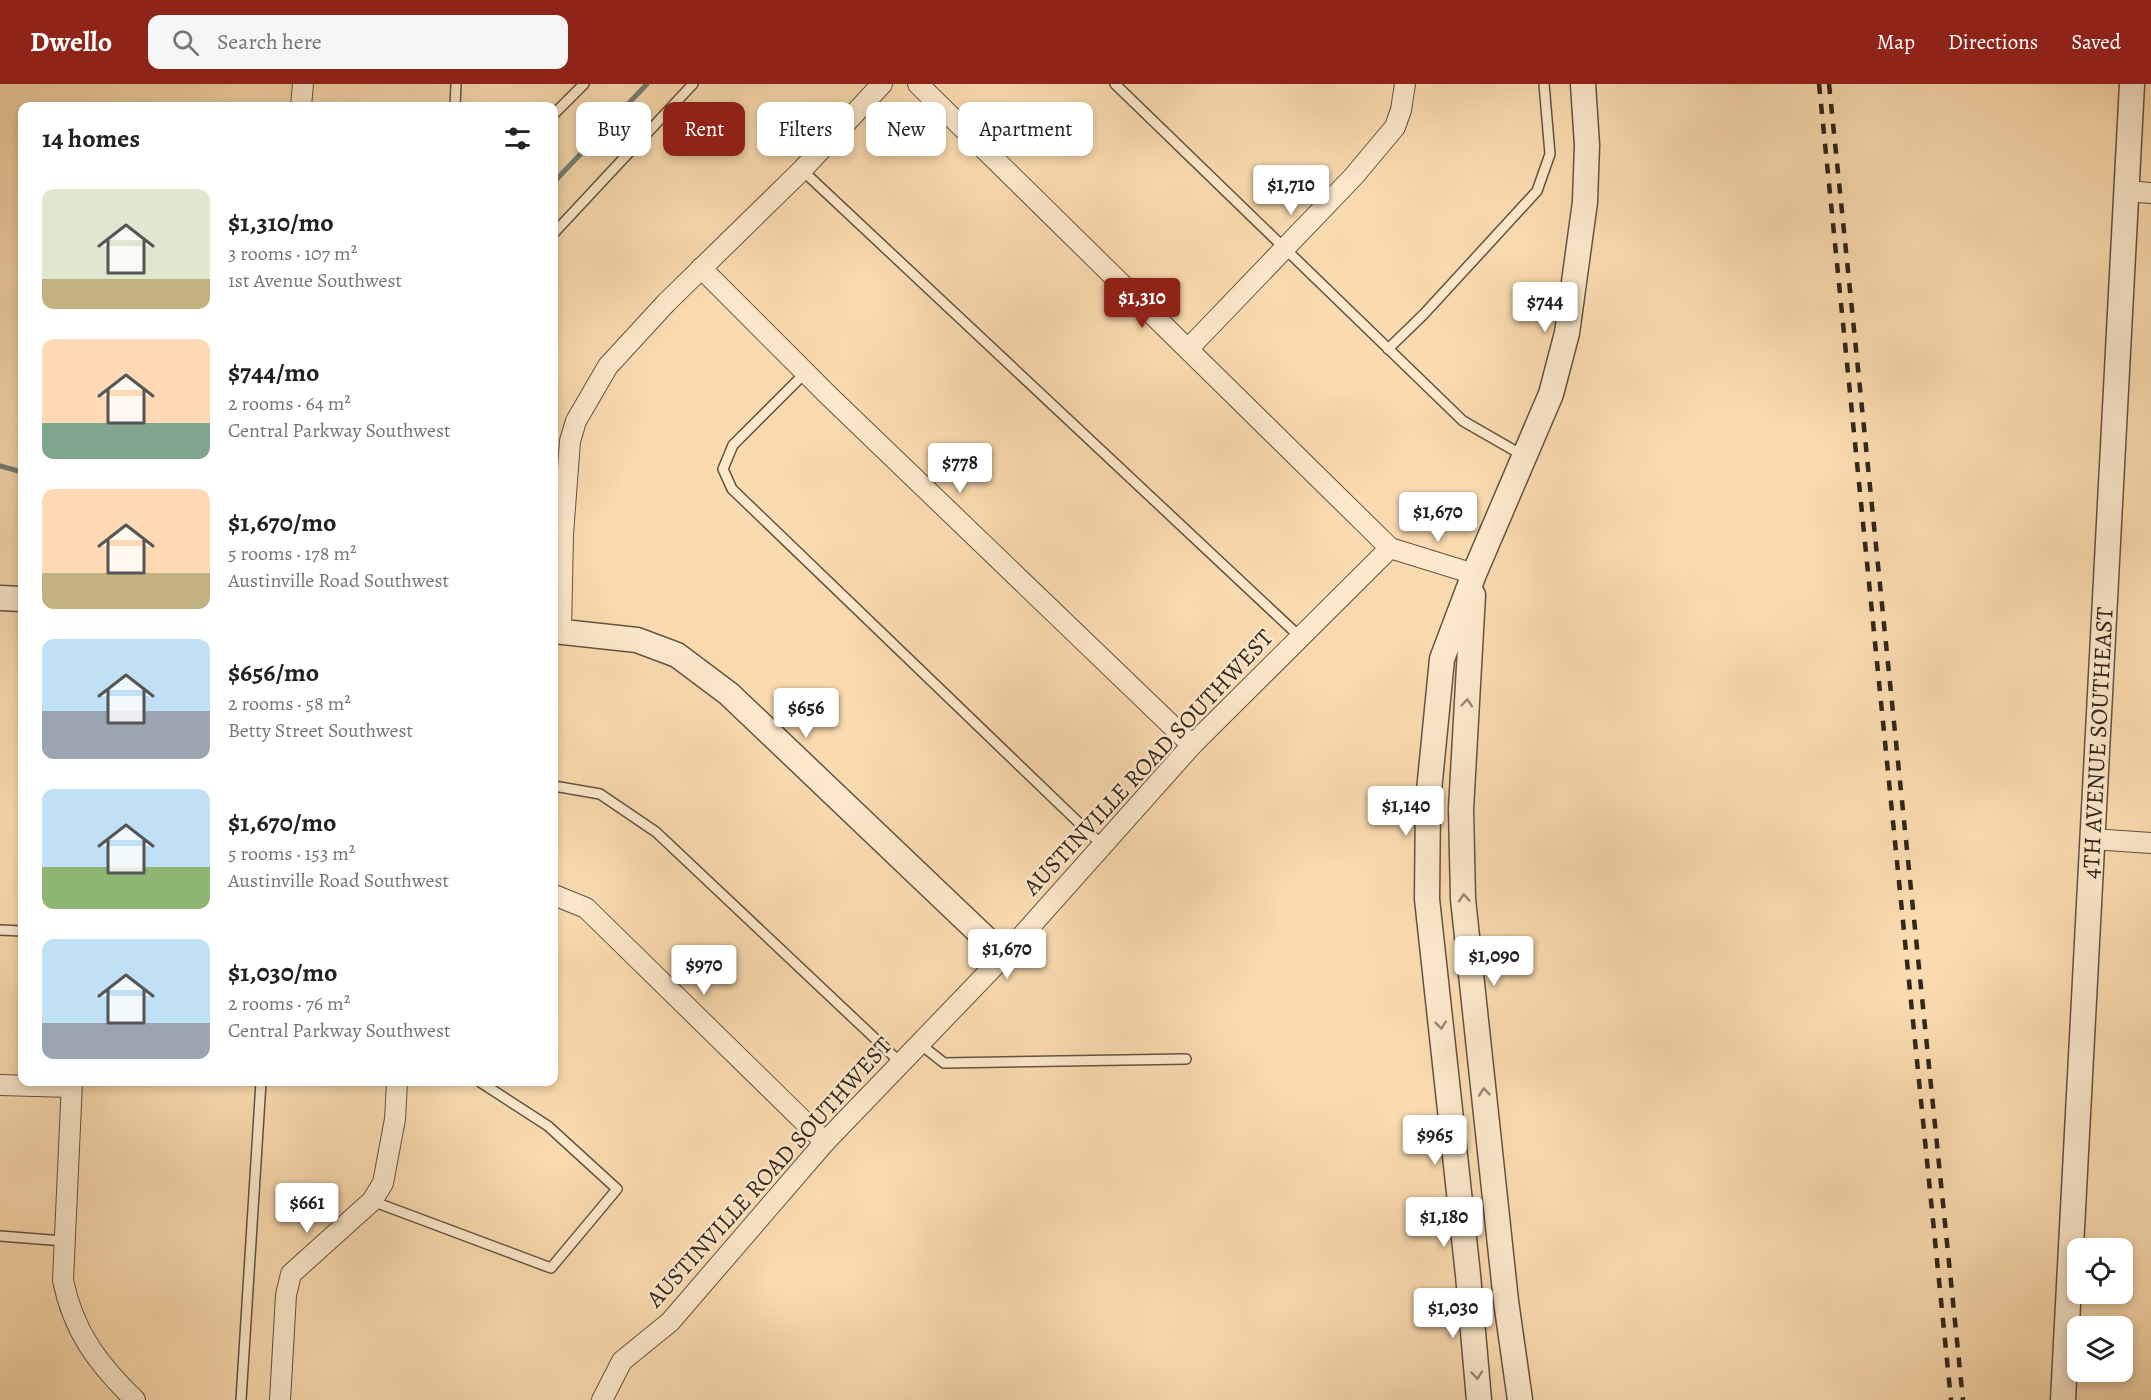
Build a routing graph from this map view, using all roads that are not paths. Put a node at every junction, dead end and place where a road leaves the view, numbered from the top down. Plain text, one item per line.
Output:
1 (303, 84) edge
2 (456, 84) edge
3 (584, 84) edge
4 (693, 84) edge
5 (882, 84) edge
6 (918, 84) edge
7 (1114, 84) edge
8 (1405, 84) edge
9 (1544, 84) edge
10 (1583, 84) edge
11 (2132, 84) edge
12 (301, 102) edge
13 (454, 102) edge
14 (558, 110) edge
15 (802, 170) junction
16 (2127, 191) junction
17 (2151, 193) edge
18 (558, 229) edge
19 (1286, 249) junction
20 (701, 268) junction
21 (1189, 348) junction
22 (1388, 349) junction
23 (806, 372) junction
24 (1525, 456) junction
25 (1390, 548) junction
26 (1474, 574) junction
27 (0, 598) edge
28 (18, 599) edge
29 (558, 616) edge
30 (558, 632) edge
31 (1299, 636) junction
32 (1191, 745) junction
33 (558, 787) edge
34 (2092, 839) junction
35 (2151, 843) edge
36 (1101, 845) junction
37 (558, 897) edge
38 (0, 930) edge
39 (18, 932) edge
40 (1004, 956) junction
41 (920, 1044) junction
42 (1186, 1059) dead end
43 (902, 1064) junction
44 (0, 1085) edge
45 (18, 1085) edge
46 (72, 1086) edge
47 (261, 1086) edge
48 (397, 1086) edge
49 (486, 1086) edge
50 (825, 1142) junction
51 (372, 1201) junction
52 (0, 1236) edge
53 (64, 1241) junction
54 (135, 1400) edge
55 (242, 1400) edge
56 (280, 1400) edge
57 (602, 1400) edge
58 (1479, 1400) edge
59 (1520, 1400) edge
60 (2063, 1400) edge

1 - 12 street
2 - 13 lane
3 - 14 lane
4 - 18 lane
5 - 15 street
6 - 21 street
7 - 19 lane
8 - 19 street
9 - 22 lane
10 - 24 street
11 - 16 street, 4TH AVENUE SOUTHEAST
15 - 20 street
15 - 31 lane
16 - 17 street
16 - 34 street, 4TH AVENUE SOUTHEAST
19 - 21 street
19 - 22 lane
20 - 23 street
20 - 29 street
21 - 25 street
22 - 24 lane
23 - 32 street
23 - 36 lane
24 - 26 street
25 - 26 street
25 - 31 street, AUSTINVILLE ROAD SOUTHWEST
26 -> 58 street
59 -> 26 street
27 - 28 street
30 - 40 street
31 - 32 street, AUSTINVILLE ROAD SOUTHWEST
32 - 36 street, AUSTINVILLE ROAD SOUTHWEST
33 - 43 lane
34 - 35 street
34 - 60 street, 4TH AVENUE SOUTHEAST
36 - 40 street, AUSTINVILLE ROAD SOUTHWEST
37 - 50 street
38 - 39 lane
40 - 41 street, AUSTINVILLE ROAD SOUTHWEST
41 - 42 lane
41 - 43 street, AUSTINVILLE ROAD SOUTHWEST
43 - 50 street, AUSTINVILLE ROAD SOUTHWEST
44 - 45 street
46 - 53 street
47 - 55 lane
48 - 51 street
49 - 51 lane
50 - 57 street, AUSTINVILLE ROAD SOUTHWEST
51 - 56 street
52 - 53 lane
53 - 54 street

